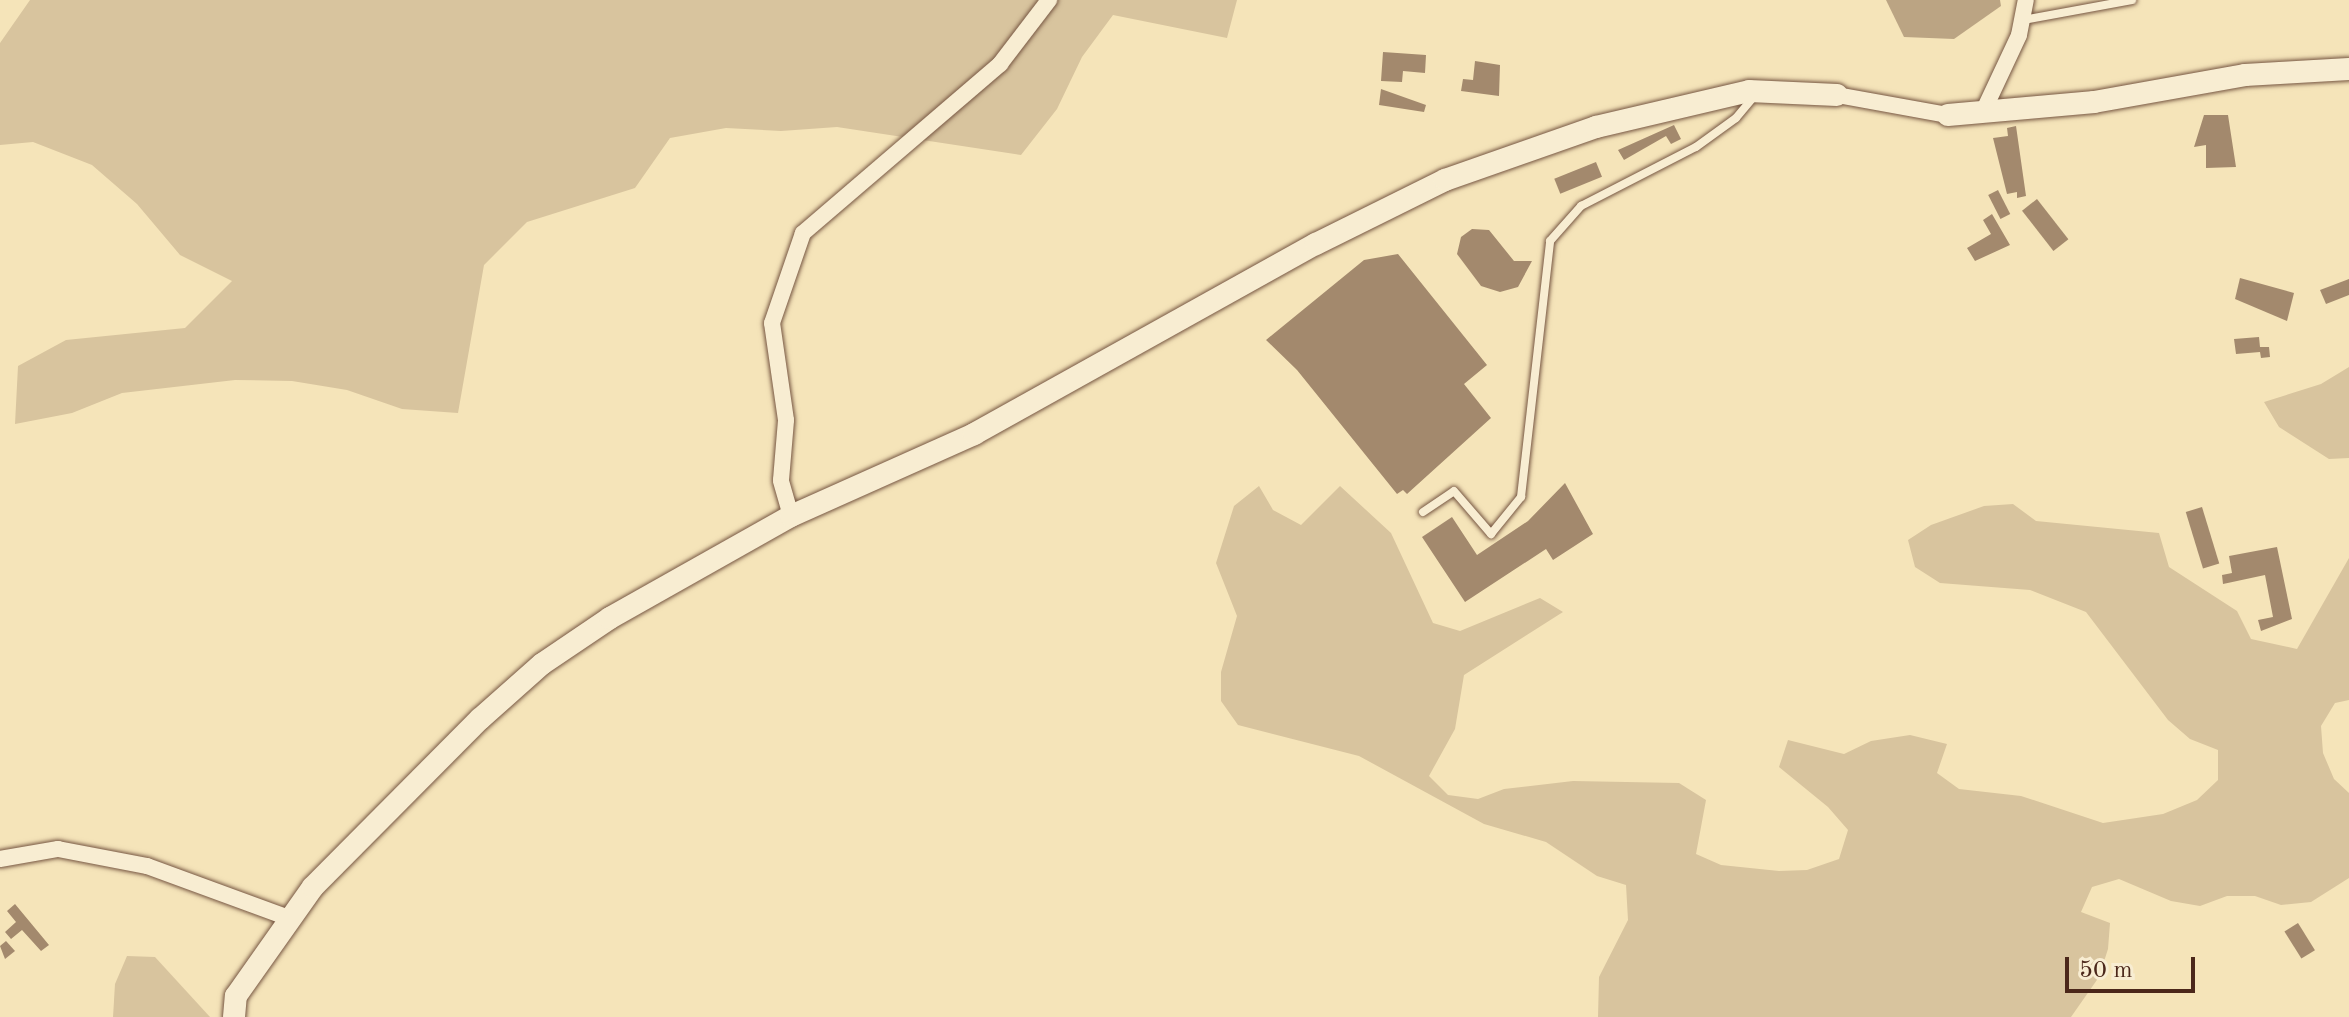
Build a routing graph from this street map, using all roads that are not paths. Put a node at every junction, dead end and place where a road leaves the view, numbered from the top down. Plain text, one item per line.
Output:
1 (1049, 0) edge
2 (2026, 0) edge
3 (2132, 0) edge
4 (2022, 20) junction
5 (2349, 69) edge
6 (1757, 91) junction
7 (1837, 95) joint
8 (1983, 112) junction
9 (1948, 115) joint
10 (1423, 512) dead end
11 (791, 516) junction
12 (0, 859) edge
13 (292, 919) junction
14 (234, 1017) edge

1 - 11 street
2 - 4 street
3 - 4 lane
4 - 8 street
5 - 8 street
6 - 7 street
6 - 10 lane
6 - 11 street
7 - 9 street
8 - 9 street
11 - 13 street
12 - 13 street
13 - 14 street

